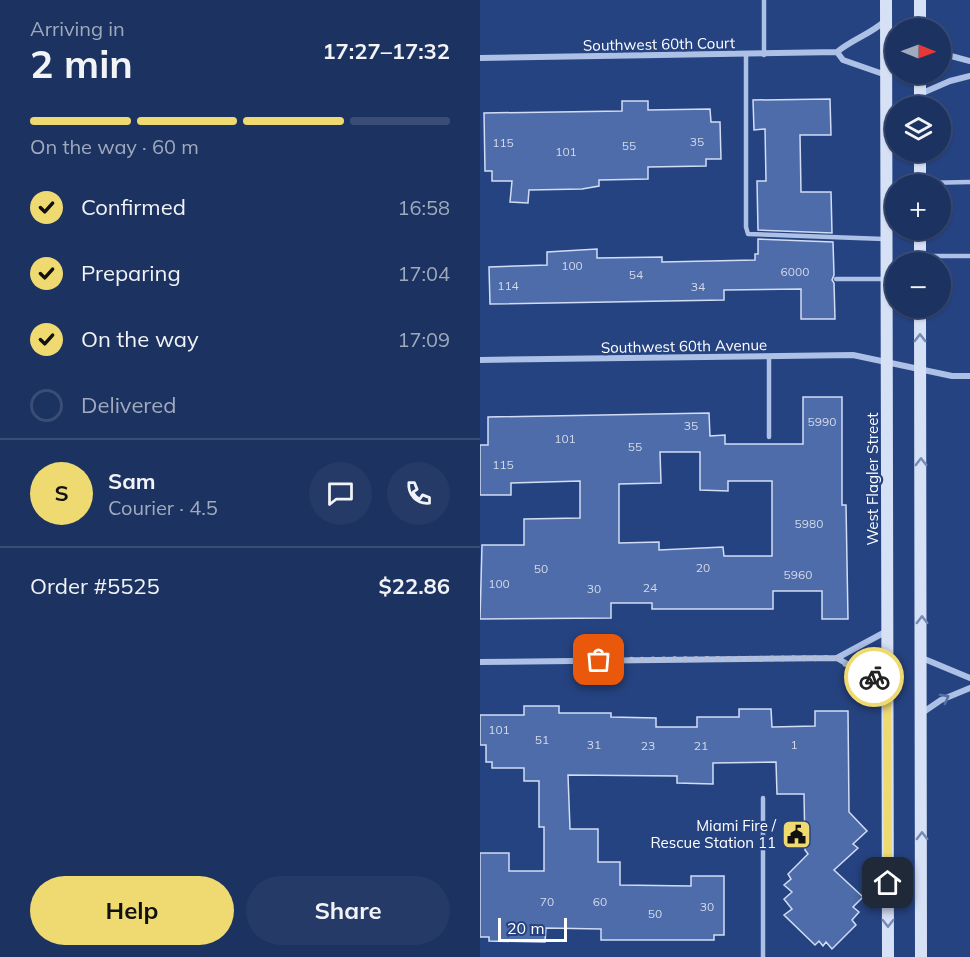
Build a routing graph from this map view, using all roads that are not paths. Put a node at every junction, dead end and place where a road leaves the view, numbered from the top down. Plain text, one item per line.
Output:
1 (764, 0) edge
2 (886, 0) edge
3 (920, 0) edge
4 (886, 18) edge
5 (920, 18) edge
6 (885, 21) edge
7 (837, 52) junction
8 (746, 55) junction
9 (764, 55) junction
10 (951, 56) edge
11 (480, 58) edge
12 (970, 61) edge
13 (885, 75) edge
14 (970, 76) edge
15 (886, 84) edge
16 (928, 96) edge
17 (887, 174) edge
18 (951, 183) edge
19 (970, 183) edge
20 (885, 239) edge
21 (970, 256) edge
22 (951, 257) edge
23 (836, 279) dead end
24 (885, 279) edge
25 (887, 318) edge
26 (920, 318) edge
27 (769, 357) junction
28 (480, 360) edge
29 (887, 362) junction
30 (920, 369) junction
31 (970, 376) edge
32 (769, 437) dead end
33 (887, 631) junction
34 (837, 658) junction
35 (922, 658) junction
36 (480, 662) edge
37 (970, 678) edge
38 (887, 680) junction
39 (970, 688) edge
40 (922, 713) junction
41 (763, 798) dead end
42 (763, 957) edge
43 (888, 957) edge
44 (921, 957) edge

1 - 9 lane
2 - 4 main road, West Flagler Street
3 - 5 main road
6 - 7 street, Southwest 60th Court
7 - 9 street, Southwest 60th Court
7 - 13 street
8 - 9 street, Southwest 60th Court
8 - 11 street, Southwest 60th Court
8 - 20 lane
10 - 12 street
14 - 16 street
15 - 17 main road, West Flagler Street
18 - 19 lane
21 - 22 lane
23 - 24 lane
25 - 29 main road, West Flagler Street
30 -> 26 main road
27 - 28 street, Southwest 60th Avenue
27 - 29 street, Southwest 60th Avenue
27 - 32 lane
29 - 30 street, Southwest 60th Avenue
29 - 33 main road, West Flagler Street
30 - 31 street, Southwest 60th Avenue
35 -> 30 main road
33 - 34 street
33 - 38 main road, West Flagler Street
34 - 36 street
34 - 38 street
35 - 37 street
35 - 40 main road
38 -> 43 main road, West Flagler Street
40 -> 39 street
44 -> 40 main road
41 - 42 lane

